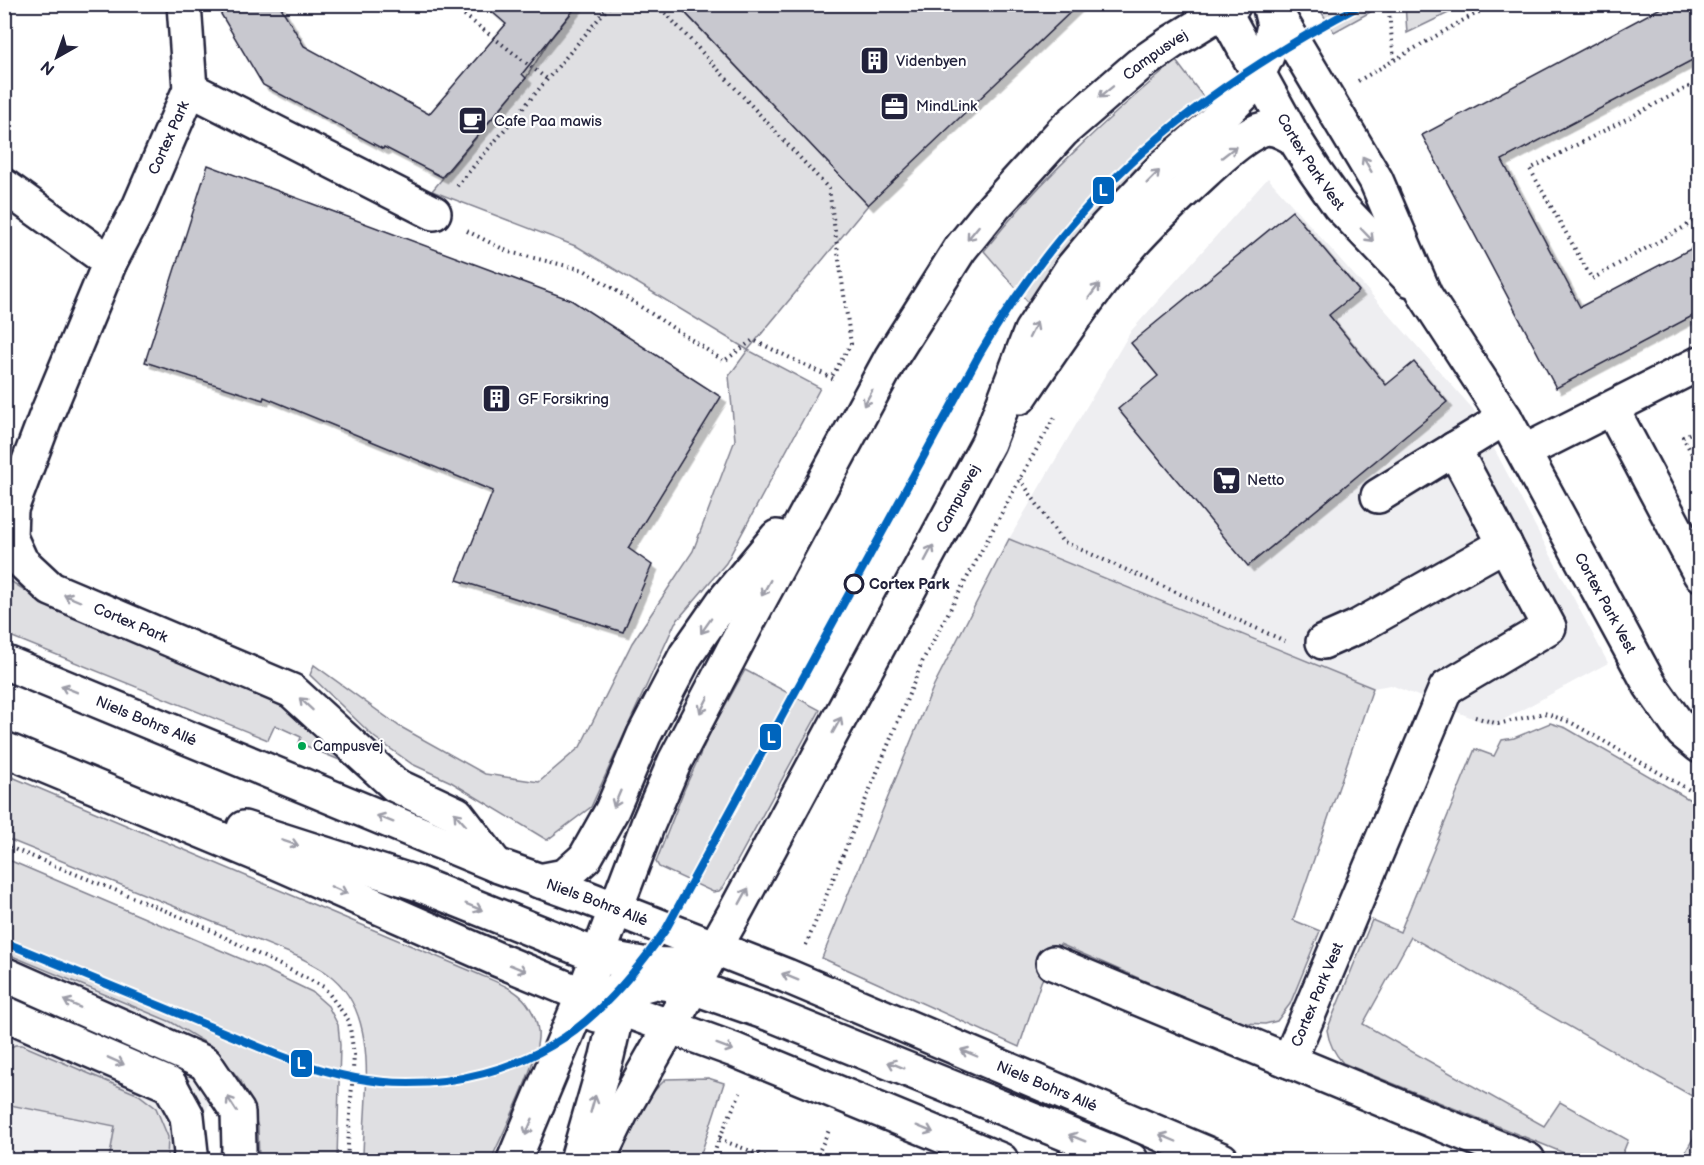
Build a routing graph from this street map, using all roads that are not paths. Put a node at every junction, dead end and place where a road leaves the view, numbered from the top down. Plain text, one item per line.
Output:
1 (184, 4) edge
2 (1225, 6) edge
3 (1271, 9) edge
4 (1259, 75) junction
5 (190, 89) junction
6 (1294, 138) junction
7 (4, 186) edge
8 (434, 213) road end
9 (110, 262) junction
10 (1425, 295) junction
11 (1700, 363) edge
12 (1612, 409) junction
13 (46, 416) junction
14 (1505, 418) junction
15 (988, 443) junction
16 (1454, 449) junction
17 (1524, 452) junction
18 (4, 466) edge
19 (823, 483) junction
20 (1378, 496) dead end
21 (1505, 544) junction
22 (1700, 574) edge
23 (1323, 642) road end
24 (4, 662) edge
25 (1700, 746) edge
26 (4, 749) edge
27 (34, 761) junction
28 (496, 866) junction
29 (539, 880) junction
30 (610, 938) junction
31 (715, 948) junction
32 (1053, 963) dead end
33 (4, 974) edge
34 (692, 987) junction
35 (607, 1001) junction
36 (4, 1013) edge
37 (670, 1027) junction
38 (1288, 1061) junction
39 (190, 1161) edge
40 (238, 1161) edge
41 (514, 1161) edge
42 (577, 1161) edge
43 (598, 1161) edge
44 (1001, 1161) edge
45 (1131, 1161) edge
46 (1222, 1161) edge
47 (1528, 1161) edge

1 - 5 street, Cortex Park
2 - 4 street, Cortex Park Vest
2 -> 19 street, Campusvej
3 - 4 street, Campusvej
10 -> 3 street, Cortex Park Vest
4 - 6 street, Cortex Park Vest
15 -> 4 street, Campusvej
5 - 8 street
5 - 9 street, Cortex Park
6 -> 10 street, Cortex Park Vest
15 -> 6 street
7 - 9 street
9 - 13 street, Cortex Park
10 - 14 street, Cortex Park Vest
11 - 12 street
12 - 17 street
12 - 22 street
13 - 18 street
28 -> 13 street, Cortex Park
14 - 16 street
14 - 17 street, Cortex Park Vest
31 -> 15 street, Campusvej
16 - 20 street
16 - 21 street
17 - 25 street, Cortex Park Vest
19 -> 29 street, Campusvej
19 -> 30 street, Campusvej
21 - 23 street
21 - 38 street, Cortex Park Vest
28 -> 24 street, Niels Bohrs Allé
26 - 27 street
27 -> 30 street
27 -> 35 street
28 - 29 street, Niels Bohrs Allé
29 - 30 street, Niels Bohrs Allé
30 - 31 street, Niels Bohrs Allé
30 - 31 street
30 - 35 street, Campusvej
31 - 34 street, Campusvej
46 -> 31 street, Niels Bohrs Allé
32 - 38 street, Cortex Park Vest
40 -> 33 street
34 - 35 street
34 - 37 street, Campusvej
45 -> 34 street
35 - 37 street
35 -> 41 street
42 -> 35 street
36 -> 39 street
37 - 43 street
37 -> 44 street
38 - 47 street, Cortex Park Vest

